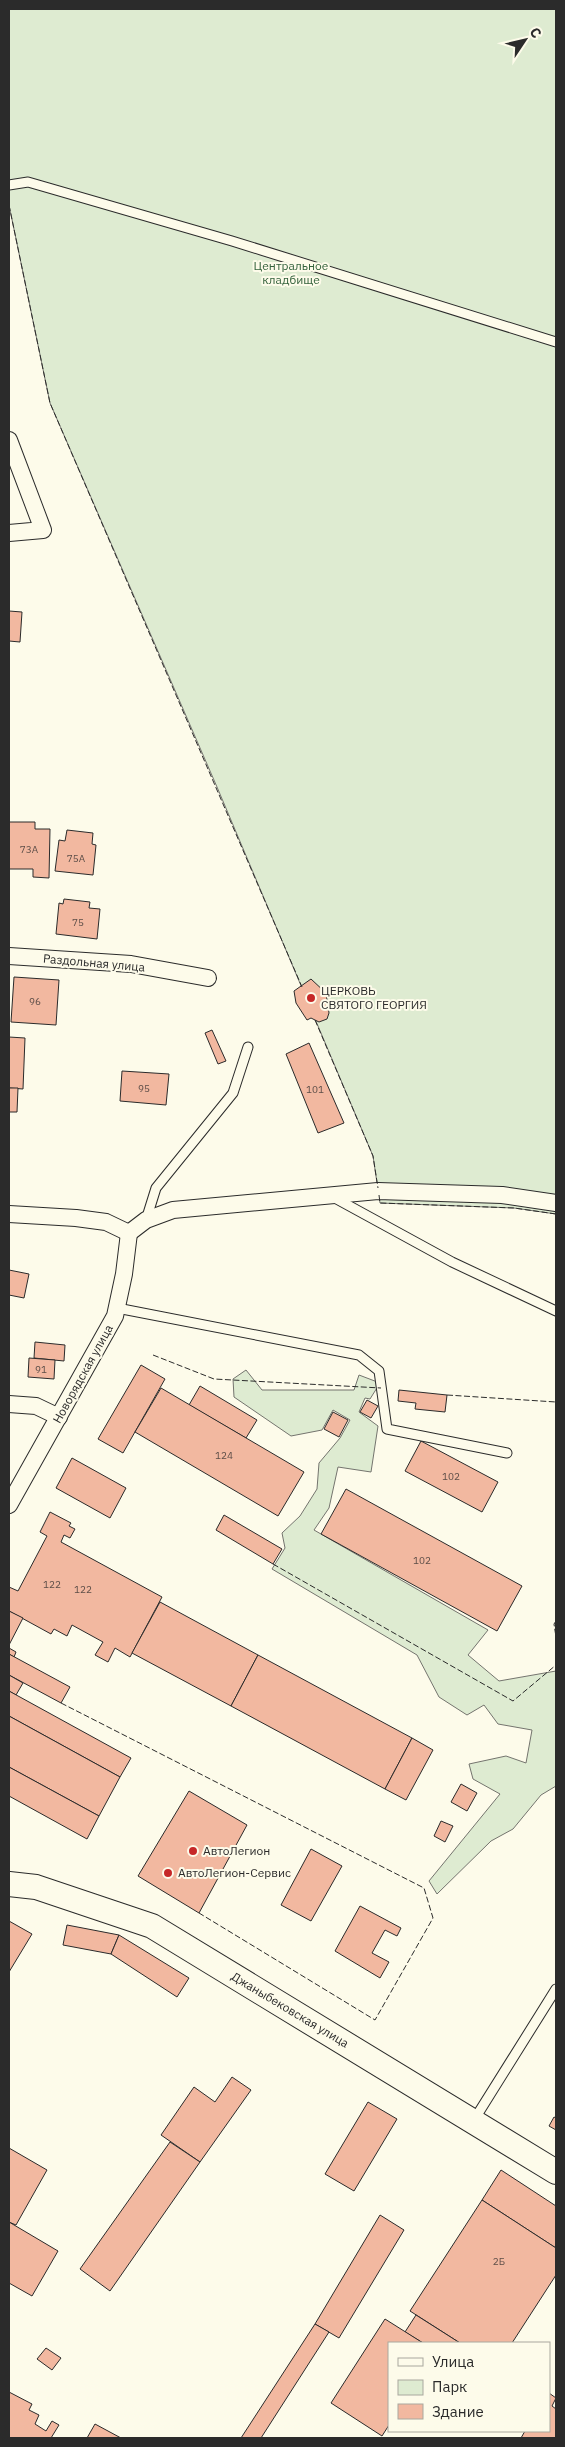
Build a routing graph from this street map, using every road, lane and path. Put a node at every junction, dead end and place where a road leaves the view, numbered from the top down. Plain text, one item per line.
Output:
1 (9, 186) edge
2 (556, 342) edge
3 (9, 440) edge
4 (9, 534) edge
5 (9, 956) edge
6 (208, 978) dead end
7 (248, 1047) dead end
8 (331, 1196) junction
9 (556, 1203) edge
10 (9, 1214) edge
11 (146, 1220) junction
12 (129, 1233) junction
13 (117, 1308) junction
14 (556, 1311) edge
15 (9, 1404) edge
16 (59, 1417) junction
17 (507, 1453) dead end
18 (9, 1505) edge
19 (9, 1884) edge
20 (556, 1989) edge
21 (473, 2122) junction
22 (556, 2172) edge

1 - 2 lane
3 - 4 street
5 - 6 street, Раздольная улица
7 - 11 lane
8 - 9 street
8 - 11 street
8 - 14 lane
10 - 12 street
11 - 12 street
12 - 13 street, Новорядская улица
13 - 16 street, Новорядская улица
13 - 17 lane
15 - 16 street
16 - 18 street, Новорядская улица
19 - 21 main road, Джаныбековская улица
20 - 21 lane
21 - 22 main road, Джаныбековская улица

